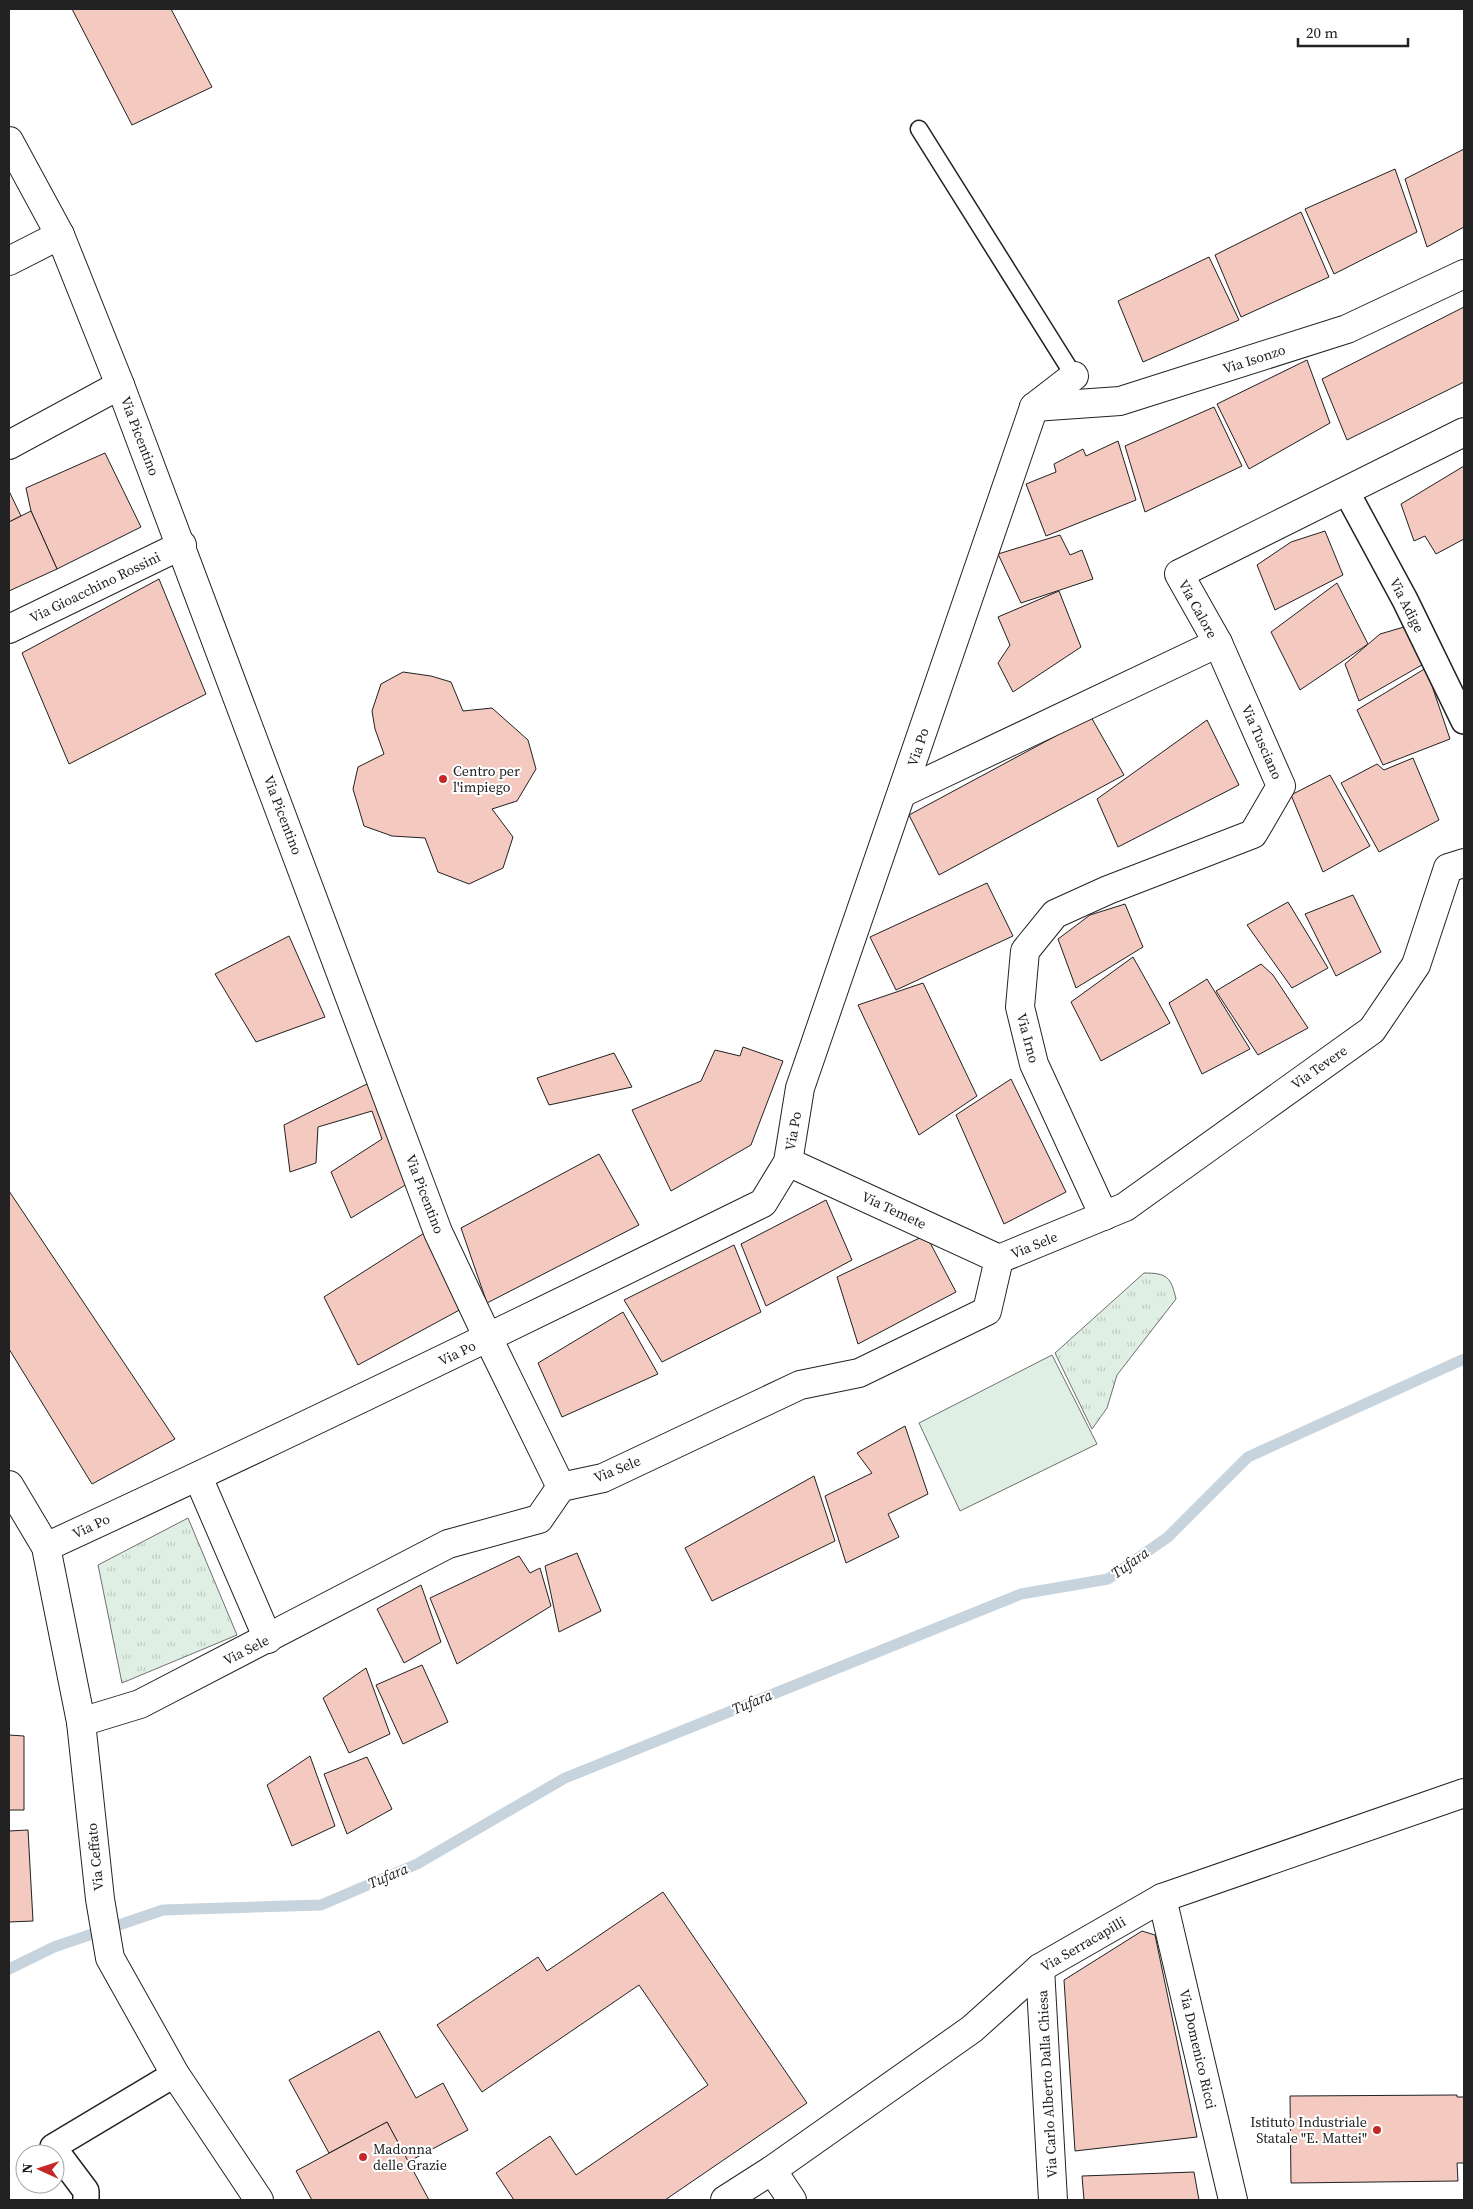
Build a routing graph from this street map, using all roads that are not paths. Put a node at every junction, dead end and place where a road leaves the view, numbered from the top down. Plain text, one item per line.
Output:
1 (919, 129) dead end
2 (9, 141) edge
3 (60, 235) junction
4 (9, 261) edge
5 (1464, 274) edge
6 (1074, 376) joint
7 (120, 385) junction
8 (1034, 407) junction
9 (1464, 432) edge
10 (9, 446) edge
11 (1346, 491) junction
12 (182, 545) junction
13 (9, 629) edge
14 (1218, 643) junction
15 (1464, 720) edge
16 (902, 793) junction
17 (1464, 863) edge
18 (1108, 890) joint
19 (788, 1162) junction
20 (1104, 1216) junction
21 (999, 1259) junction
22 (488, 1338) junction
23 (198, 1477) junction
24 (9, 1485) edge
25 (561, 1487) junction
26 (46, 1547) junction
27 (268, 1639) junction
28 (81, 1722) junction
29 (1464, 1793) edge
30 (1162, 1898) junction
31 (1040, 1968) junction
32 (175, 2074) junction
33 (772, 2170) junction
34 (86, 2200) edge
35 (259, 2200) edge
36 (725, 2200) edge
37 (792, 2200) edge
38 (1053, 2200) edge
39 (1233, 2200) edge

1 - 6 lane
2 - 3 street, Via Picentino
3 - 4 street
3 - 7 street, Via Picentino
5 - 8 street, Via Isonzo
6 - 8 street
7 - 10 street
7 - 12 street, Via Picentino
8 - 16 street, Via Po
9 - 11 street, Via Calore
11 - 14 street, Via Calore
11 - 15 street, Via Adige
12 - 13 street, Via Gioacchino Rossini
12 - 22 street, Via Picentino
14 - 16 street, Via Calore
14 - 18 street, Via Tusciano
16 - 19 street, Via Po
17 - 20 street, Via Tevere
18 - 20 street, Via Irno
19 - 21 street, Via Temete
19 - 22 street, Via Po
20 - 21 street, Via Sele
21 - 25 street, Via Sele
22 - 23 street, Via Po
22 - 25 street, Via Picentino
23 - 26 street, Via Po
23 - 27 street
24 - 26 street, Via Ceffato
25 - 27 street, Via Sele
26 - 28 street, Via Ceffato
27 - 28 street, Via Sele
28 - 32 street, Via Ceffato
29 - 30 street, Via Serracapilli
30 - 31 street, Via Serracapilli
30 - 39 street, Via Domenico Ricci
31 - 33 street, Via Serracapilli
31 - 38 street, Via Carlo Alberto Dalla Chiesa
32 - 34 street
32 - 35 street, Via Ceffato
33 - 36 street, Via Serracapilli
33 - 37 street

